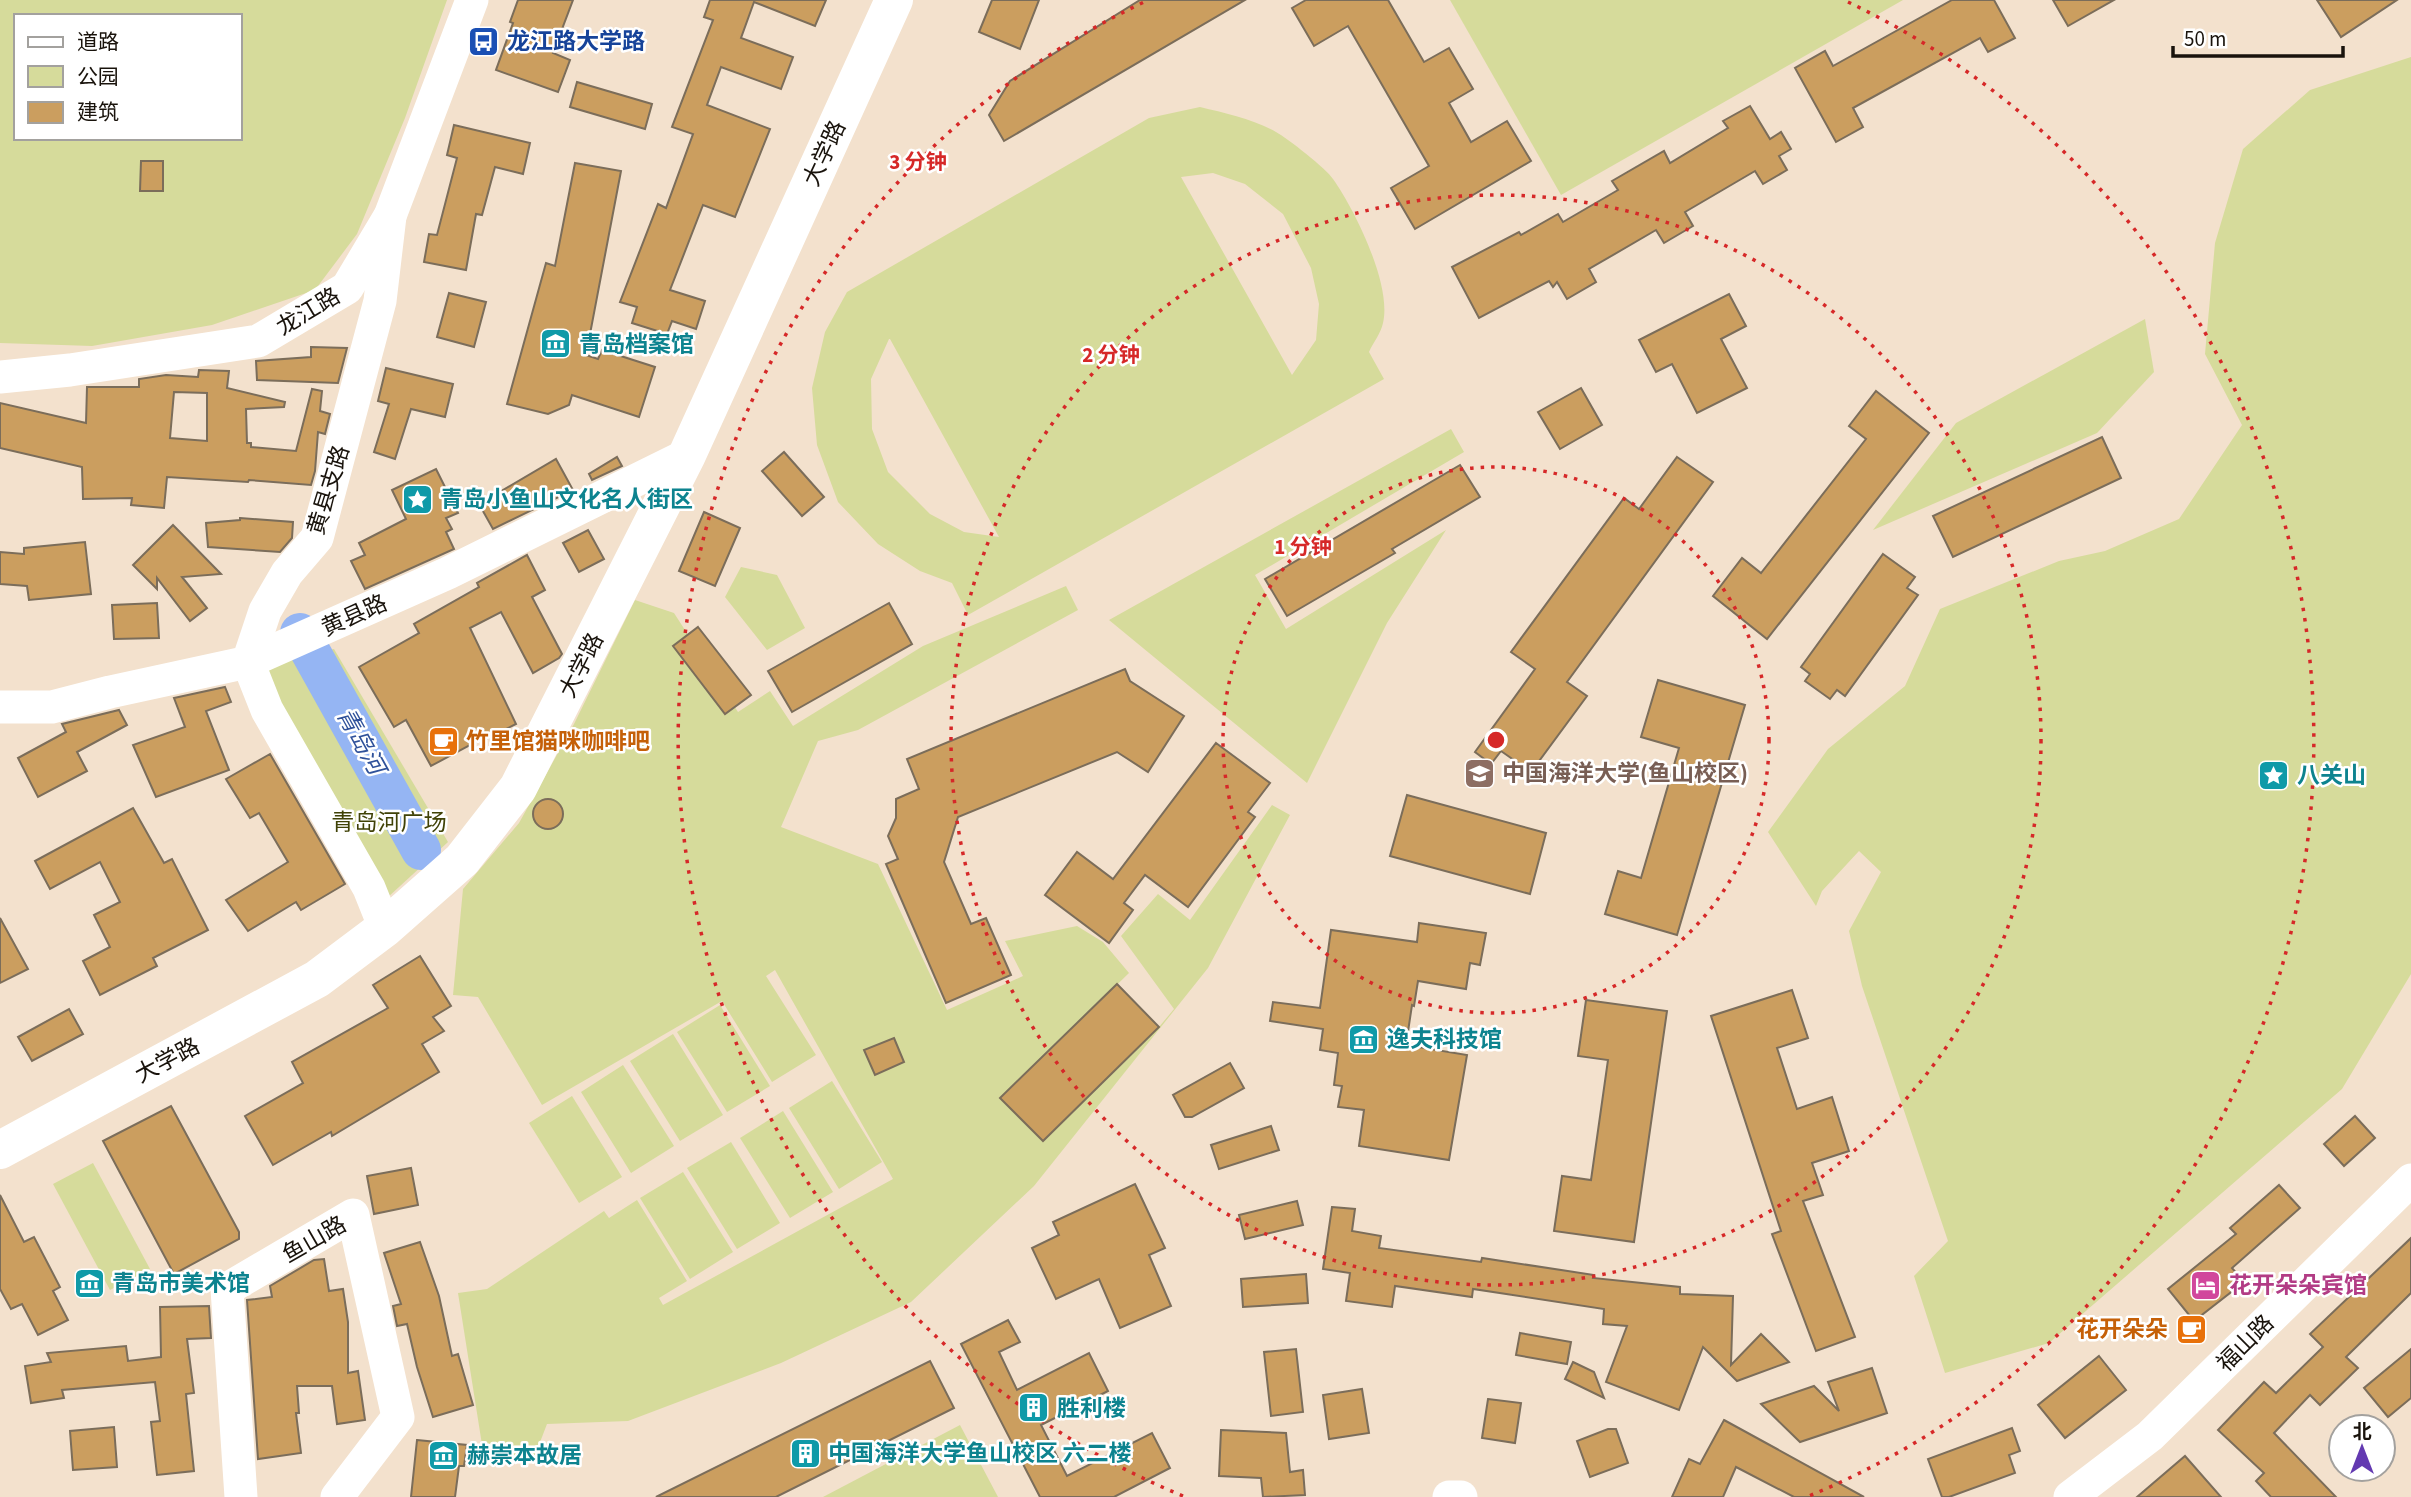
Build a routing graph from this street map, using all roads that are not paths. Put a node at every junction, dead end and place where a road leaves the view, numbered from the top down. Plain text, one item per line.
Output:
1 (472, 0) edge
2 (894, 0) edge
3 (390, 216) junction
4 (0, 377) edge
5 (687, 455) junction
6 (249, 662) junction
7 (0, 707) edge
8 (385, 928) junction
9 (0, 1150) edge
10 (2411, 1180) edge
11 (241, 1497) edge
12 (337, 1497) edge
13 (1449, 1497) edge
14 (1461, 1497) edge
15 (2070, 1497) edge

1 - 3 street, 龙江路
2 - 5 main road, 大学路
3 - 4 street, 龙江路
3 - 6 street, 黄县支路
5 - 6 street, 黄县路
5 - 8 main road, 大学路
6 - 7 street, 黄县路
6 - 8 street
8 - 9 main road, 大学路
10 - 15 street, 福山路
11 - 12 street, 鱼山路
13 - 14 street

